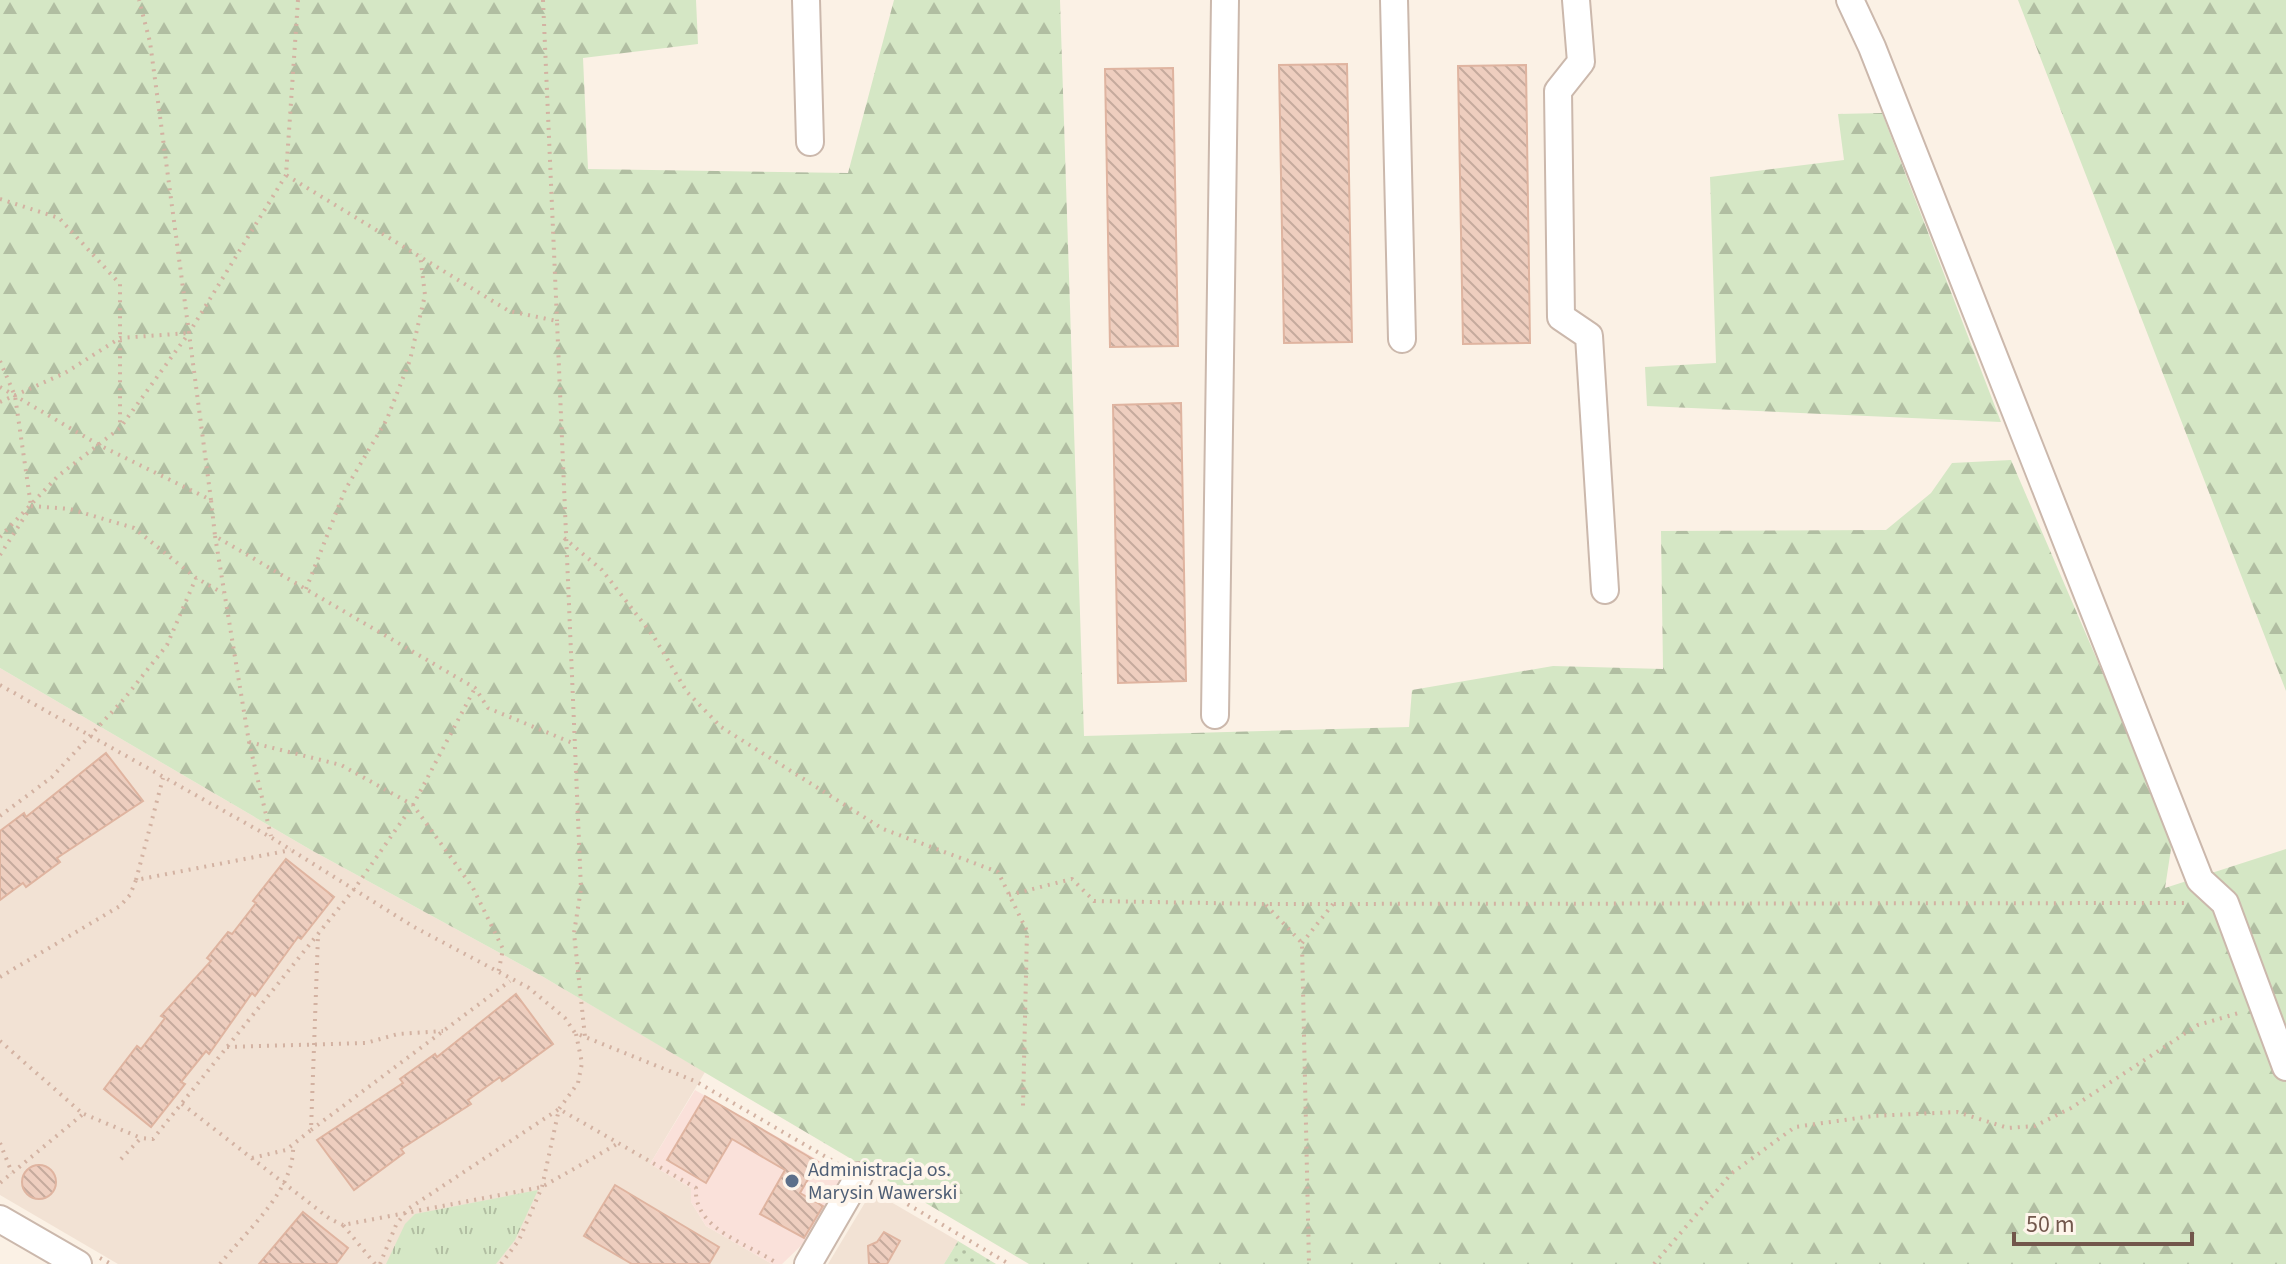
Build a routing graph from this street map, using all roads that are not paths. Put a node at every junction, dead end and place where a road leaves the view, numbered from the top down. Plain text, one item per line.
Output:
1 (806, 0) edge
2 (1225, 0) edge
3 (1394, 0) edge
4 (1576, 0) edge
5 (1850, 0) edge
6 (810, 142) dead end
7 (1402, 339) dead end
8 (1605, 590) dead end
9 (1215, 715) dead end
10 (2286, 1067) edge
11 (859, 1176) road end
12 (0, 1219) edge
13 (78, 1264) edge
14 (808, 1264) edge

1 - 6 street
2 - 9 street
3 - 7 street
4 - 8 street
5 - 10 street
11 - 14 street
12 - 13 street

